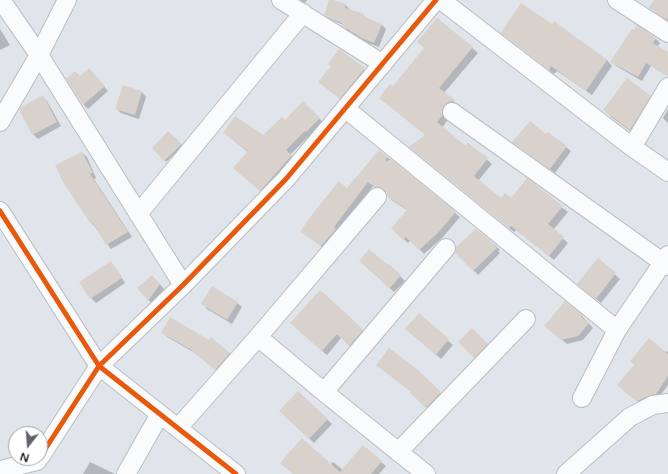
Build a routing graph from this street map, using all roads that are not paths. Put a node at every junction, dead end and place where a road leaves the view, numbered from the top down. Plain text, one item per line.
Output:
1 (1, 0) edge
2 (67, 0) edge
3 (281, 0) edge
4 (436, 0) edge
5 (441, 0) edge
6 (616, 0) edge
7 (303, 13) junction
8 (668, 33) edge
9 (39, 55) junction
10 (383, 64) junction
11 (668, 87) edge
12 (346, 108) junction
13 (452, 112) dead end
14 (0, 122) edge
15 (632, 147) junction
16 (668, 172) edge
17 (376, 197) dead end
18 (0, 211) edge
19 (138, 214) junction
20 (446, 248) dead end
21 (666, 261) edge
22 (183, 285) junction
23 (526, 319) dead end
24 (617, 330) junction
25 (258, 337) junction
26 (99, 366) junction
27 (324, 392) junction
28 (582, 398) dead end
29 (668, 403) edge
30 (160, 414) junction
31 (178, 428) junction
32 (48, 444) edge
33 (398, 452) junction
34 (18, 466) edge
35 (0, 470) edge
36 (226, 471) edge
37 (572, 472) edge
38 (126, 474) edge
39 (426, 474) edge

1 - 9 street
2 - 9 street
3 - 7 street
4 - 10 street
5 - 15 street
6 - 8 street
7 - 10 street
7 - 19 street
9 - 14 street
9 - 19 street
10 - 12 street
11 - 15 street
12 - 22 street
12 - 24 street
13 - 21 street
15 - 16 street
17 - 25 street
18 - 26 street
19 - 22 street
20 - 27 street
21 - 24 street
22 - 26 street
23 - 33 street
24 - 28 street
25 - 27 street
25 - 31 street
26 - 30 street
26 - 32 street
27 - 33 street
29 - 37 street
30 - 31 street
30 - 38 street
31 - 36 street
33 - 39 street
34 - 35 street

